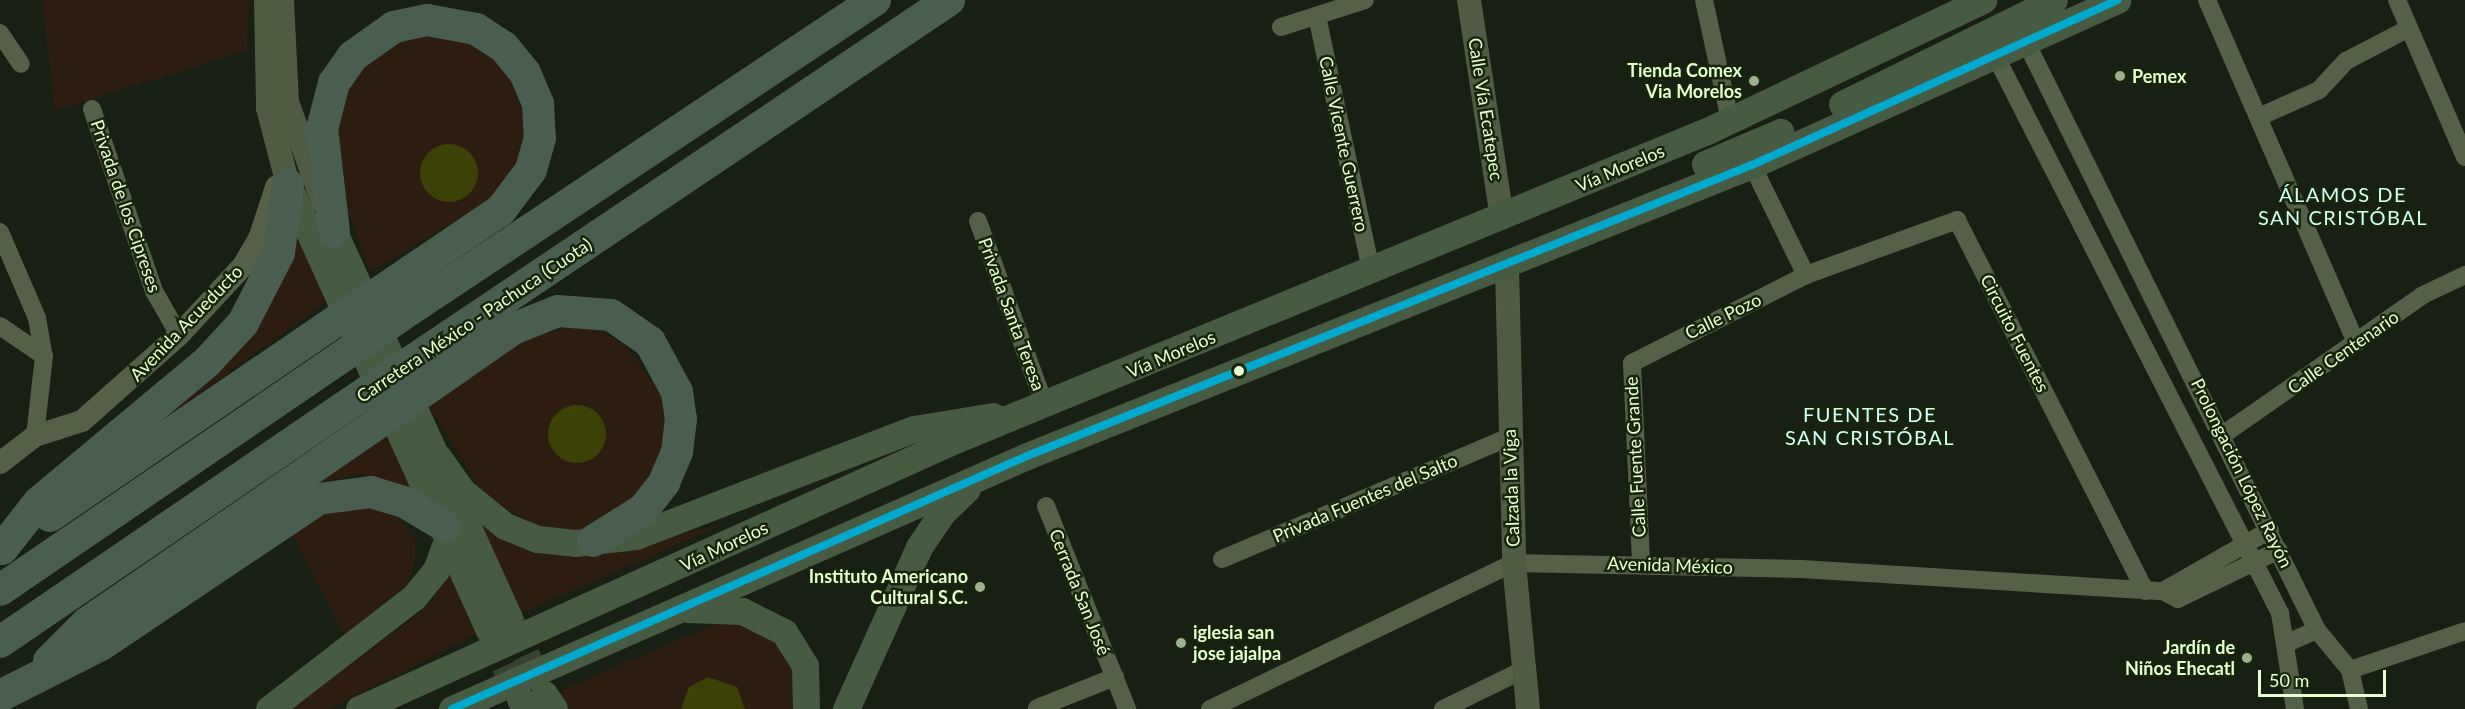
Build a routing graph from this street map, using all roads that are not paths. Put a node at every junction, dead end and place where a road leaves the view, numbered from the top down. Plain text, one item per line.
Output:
1 (266, 0) edge
2 (282, 0) edge
3 (874, 0) edge
4 (949, 0) edge
5 (1365, 0) edge
6 (1469, 0) edge
7 (1704, 0) edge
8 (1983, 0) edge
9 (2054, 0) edge
10 (2117, 0) edge
11 (2207, 0) edge
12 (2397, 0) edge
13 (1317, 16) junction
14 (1281, 27) dead end
15 (2409, 28) junction
16 (0, 33) edge
17 (2025, 40) junction
18 (1994, 53) junction
19 (21, 64) dead end
20 (92, 109) dead end
21 (2259, 117) junction
22 (1730, 120) junction
23 (2465, 157) edge
24 (1752, 165) junction
25 (284, 173) junction
26 (1644, 206) junction
27 (1502, 219) junction
28 (978, 221) dead end
29 (0, 232) edge
30 (334, 232) junction
31 (1507, 267) junction
32 (1371, 271) junction
33 (1806, 274) junction
34 (2465, 275) edge
35 (2165, 316) junction
36 (0, 326) edge
37 (2136, 330) junction
38 (180, 335) junction
39 (2356, 343) junction
40 (44, 356) junction
41 (1640, 357) joint
42 (1045, 406) junction
43 (1018, 417) junction
44 (2224, 434) junction
45 (35, 436) junction
46 (1509, 437) junction
47 (438, 457) junction
48 (0, 463) edge
49 (986, 474) junction
50 (1046, 506) dead end
51 (447, 530) junction
52 (2270, 530) junction
53 (593, 541) junction
54 (2246, 542) junction
55 (1, 550) edge
56 (2279, 550) junction
57 (1222, 559) dead end
58 (1641, 562) junction
59 (2255, 562) junction
60 (1514, 563) junction
61 (0, 590) edge
62 (2154, 591) junction
63 (664, 614) junction
64 (2317, 630) junction
65 (2465, 631) edge
66 (0, 642) edge
67 (2285, 644) junction
68 (1523, 670) junction
69 (2350, 670) junction
70 (36, 673) junction
71 (1115, 677) junction
72 (0, 696) edge
73 (1036, 708) edge
74 (269, 709) edge
75 (359, 709) edge
76 (452, 709) edge
77 (806, 709) edge
78 (846, 709) edge
79 (1127, 709) edge
80 (1209, 709) edge
81 (1443, 709) edge
82 (1528, 709) edge
83 (2295, 709) edge
84 (2359, 709) edge

1 - 25 main road
2 - 30 main road
3 - 61 highway, bridge
4 - 66 highway, Carretera México - Pachuca (Cuota), bridge
5 - 13 street
6 - 27 main road, Calle Vía Ecatepec
7 - 22 street
8 - 22 main road, Vía Morelos
9 - 26 main road
10 - 17 main road, Vía Morelos
11 - 21 street
12 - 15 street
13 - 14 street
13 - 32 street, Calle Vicente Guerrero
15 - 21 street
15 - 23 street
16 - 19 street
17 - 18 main road, Vía Morelos
17 - 35 street, Prolongación López Rayón
18 - 24 main road, Vía Morelos
18 - 37 street, Prolongación López Rayón
20 - 38 street, Privada de los Cipreses
21 - 39 street
22 - 27 main road, Vía Morelos
24 - 26 main road, Vía Morelos
24 - 33 street
25 - 38 street, Avenida Acueducto
25 - 51 main road
25 - 55 highway
26 - 31 main road, Vía Morelos
27 - 32 main road, Vía Morelos
28 - 42 street, Privada Santa Teresa
29 - 40 street
30 - 47 main road
30 - 55 highway, bridge
31 - 46 main road, Calzada la Viga
31 - 49 main road, Vía Morelos
32 - 42 main road, Vía Morelos
33 - 41 street, Calle Pozo
33 - 62 street, Circuito Fuentes
34 - 39 street, Calle Centenario
35 - 37 street
35 - 44 street, Prolongación López Rayón
36 - 40 street
37 - 54 street, Prolongación López Rayón
38 - 45 street, Avenida Acueducto
39 - 44 street, Calle Centenario
40 - 45 street
41 - 58 street, Calle Fuente Grande
42 - 43 main road, Vía Morelos
43 - 53 main road
43 - 75 main road, Vía Morelos
44 - 52 street, Prolongación López Rayón
45 - 48 street, Avenida Acueducto
46 - 57 street, Privada Fuentes del Salto
46 - 60 main road, Calzada la Viga
47 - 51 main road
47 - 53 main road
49 - 63 main road, Vía Morelos
49 - 78 main road
50 - 71 street, Cerrada San José
51 - 70 highway
51 - 74 main road
52 - 54 street
52 - 56 street, Prolongación López Rayón
53 - 70 highway, bridge
54 - 59 street, Prolongación López Rayón
54 - 62 street
56 - 59 street, Avenida México
56 - 64 street, Prolongación López Rayón
58 - 60 street, Avenida México
58 - 62 street, Avenida México
59 - 62 street, Avenida México
59 - 67 street, Prolongación López Rayón
60 - 68 main road, Calzada la Viga
60 - 80 street, Avenida México
63 - 76 main road, Vía Morelos
63 - 77 main road
64 - 67 street
64 - 69 street, Prolongación López Rayón
65 - 69 street
67 - 83 street, Prolongación López Rayón
68 - 81 street
68 - 82 main road, Calzada la Viga
69 - 84 street, Prolongación López Rayón
70 - 72 highway
71 - 73 street, Cerrada San José
71 - 79 street, Cerrada San José

